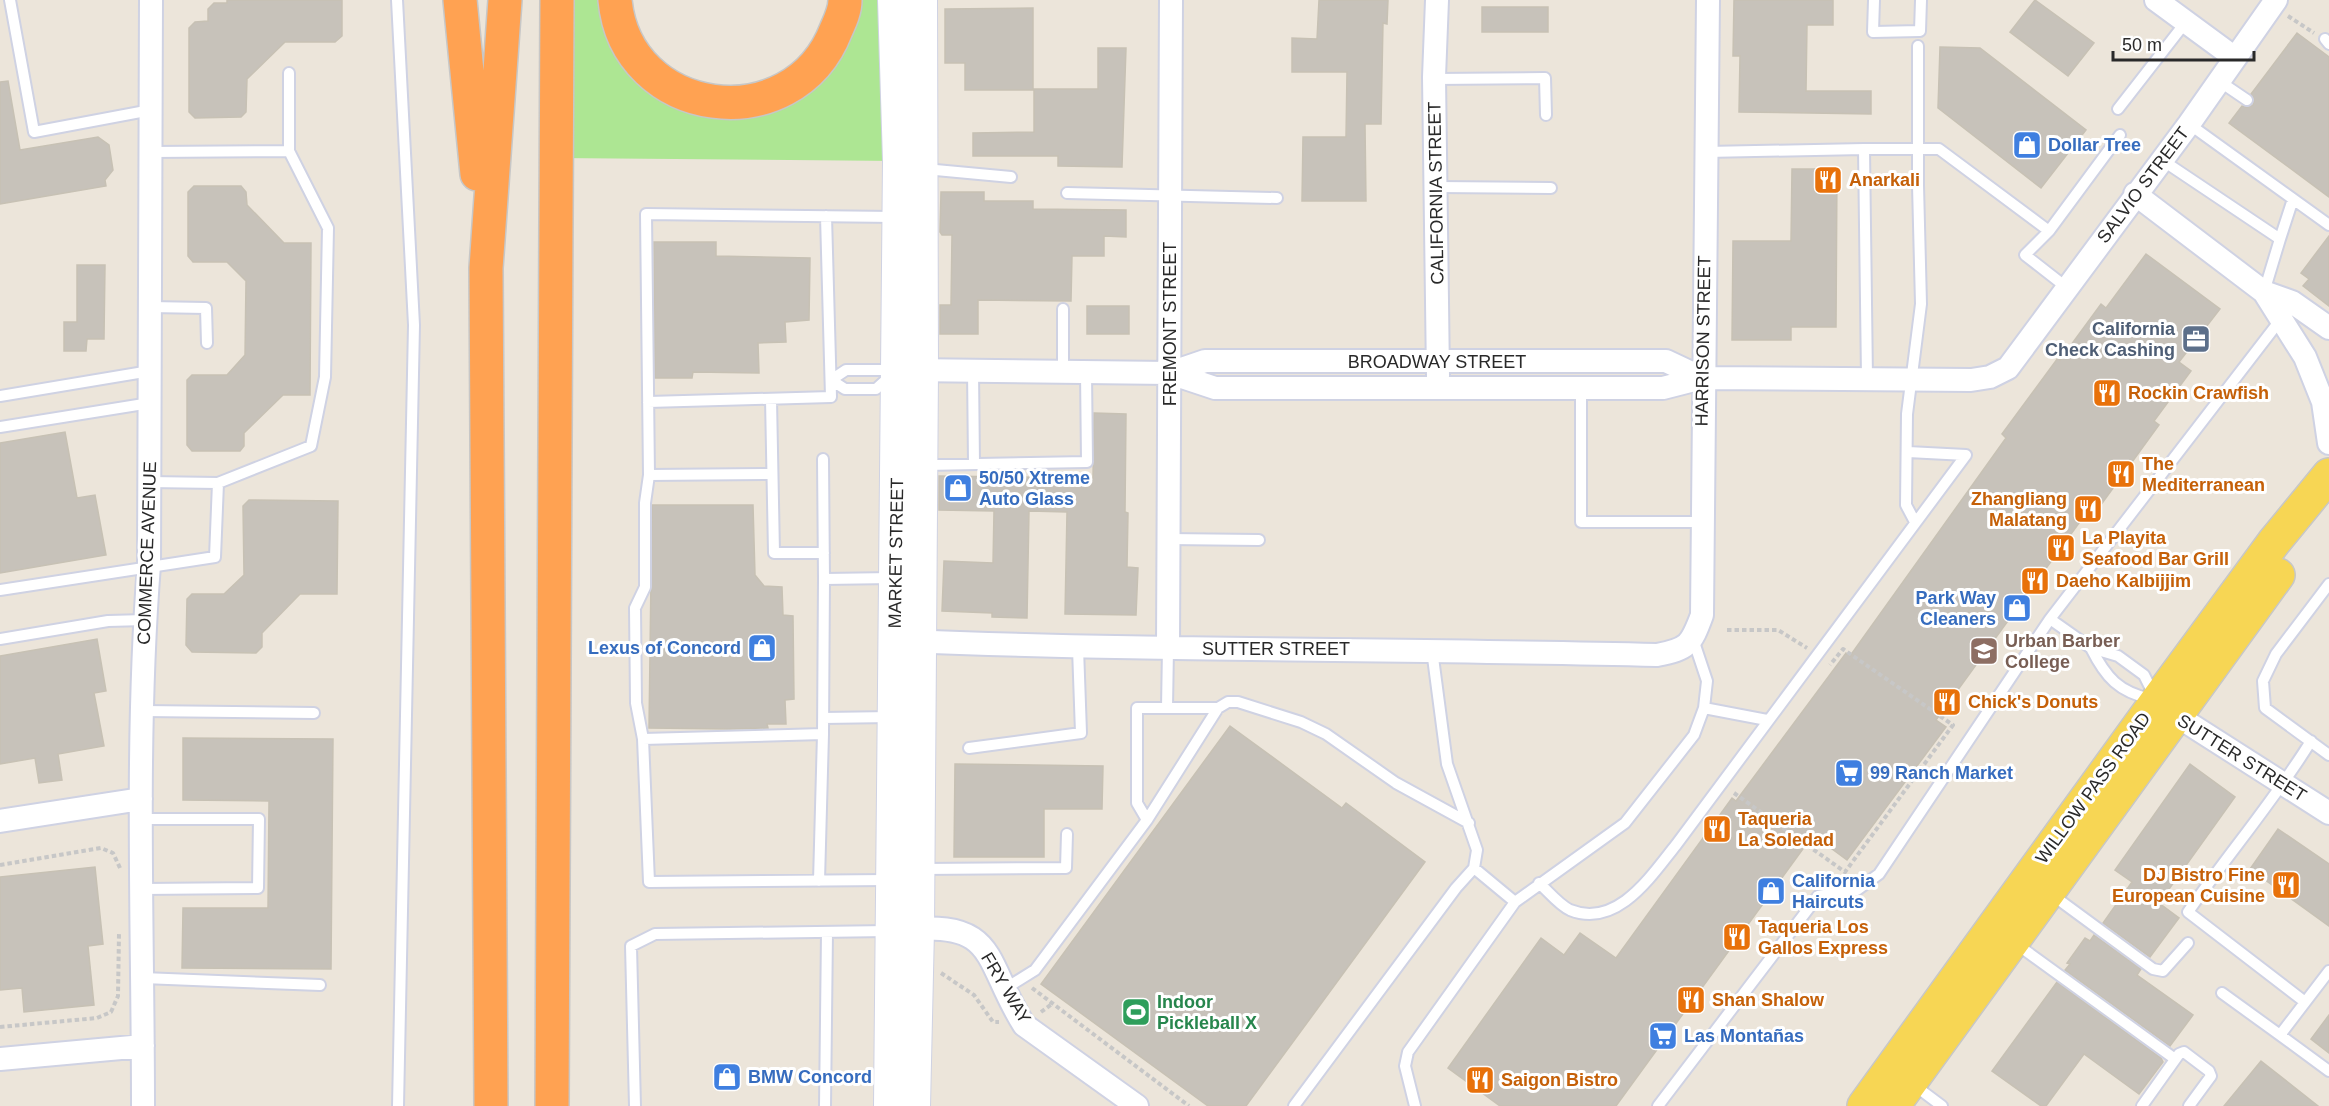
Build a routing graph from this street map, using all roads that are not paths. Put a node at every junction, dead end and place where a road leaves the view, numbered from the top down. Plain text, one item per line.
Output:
1 (10, 0) edge
2 (151, 0) edge
3 (397, 0) edge
4 (460, 0) edge
5 (505, 0) edge
6 (557, 0) edge
7 (615, 0) edge
8 (845, 0) edge
9 (894, 0) edge
10 (921, 0) edge
11 (1171, 0) edge
12 (1437, 0) edge
13 (1708, 0) edge
14 (1874, 0) edge
15 (1921, 0) edge
16 (2156, 0) edge
17 (2274, 3) edge
18 (2185, 23) junction
19 (1918, 46) dead end
20 (2235, 58) junction
21 (289, 73) dead end
22 (1434, 79) junction
23 (2219, 81) junction
24 (2247, 100) dead end
25 (151, 110) junction
26 (2118, 110) dead end
27 (1546, 115) dead end
28 (2189, 124) junction
29 (2120, 135) dead end
30 (1917, 148) junction
31 (1864, 149) junction
32 (289, 151) junction
33 (151, 152) junction
34 (1706, 152) junction
35 (2163, 160) junction
36 (911, 168) junction
37 (1011, 177) dead end
38 (1437, 187) junction
39 (1551, 188) dead end
40 (1067, 193) dead end
41 (2135, 194) junction
42 (1170, 196) junction
43 (1277, 198) dead end
44 (2293, 199) junction
45 (826, 216) junction
46 (899, 217) junction
47 (2329, 225) edge
48 (2049, 231) junction
49 (2280, 239) junction
50 (486, 268) junction
51 (2066, 287) junction
52 (2264, 292) junction
53 (150, 307) junction
54 (1063, 309) dead end
55 (2281, 319) junction
56 (2326, 329) edge
57 (207, 343) dead end
58 (1438, 363) junction
59 (2008, 368) joint
60 (910, 370) junction
61 (973, 370) junction
62 (150, 371) junction
63 (1063, 372) junction
64 (1086, 372) junction
65 (1170, 373) junction
66 (1702, 378) junction
67 (1867, 378) junction
68 (1913, 379) junction
69 (831, 380) junction
70 (1438, 387) junction
71 (1581, 389) junction
72 (0, 396) edge
73 (771, 399) junction
74 (648, 402) junction
75 (150, 403) junction
76 (0, 427) edge
77 (2329, 443) edge
78 (1908, 452) junction
79 (823, 459) dead end
80 (974, 464) junction
81 (921, 465) junction
82 (772, 474) junction
83 (649, 475) junction
84 (2329, 475) edge
85 (149, 482) junction
86 (218, 483) junction
87 (2329, 510) edge
88 (1702, 522) junction
89 (1915, 522) junction
90 (1168, 539) junction
91 (1259, 540) dead end
92 (824, 553) junction
93 (149, 565) junction
94 (895, 578) junction
95 (824, 579) junction
96 (2329, 584) edge
97 (0, 590) edge
98 (145, 620) junction
99 (2050, 620) junction
100 (0, 639) edge
101 (1693, 639) junction
102 (907, 641) junction
103 (1078, 648) junction
104 (1168, 648) junction
105 (2091, 648) junction
106 (1432, 650) junction
107 (1167, 708) junction
108 (1218, 708) junction
109 (1704, 708) junction
110 (2166, 709) junction
111 (143, 711) junction
112 (314, 713) dead end
113 (894, 717) junction
114 (824, 718) junction
115 (1767, 720) junction
116 (823, 734) junction
117 (643, 739) junction
118 (2311, 741) junction
119 (969, 748) dead end
120 (2329, 755) edge
121 (2284, 785) junction
122 (141, 809) junction
123 (2329, 813) edge
124 (1147, 820) junction
125 (0, 821) edge
126 (1469, 823) junction
127 (1067, 834) dead end
128 (1474, 868) junction
129 (905, 874) junction
130 (819, 881) junction
131 (1539, 883) junction
132 (142, 889) junction
133 (2048, 892) junction
134 (1515, 902) junction
135 (905, 930) junction
136 (826, 932) junction
137 (2013, 941) junction
138 (2188, 943) dead end
139 (2329, 971) edge
140 (142, 978) junction
141 (320, 985) dead end
142 (1006, 988) junction
143 (2222, 993) dead end
144 (2305, 1002) junction
145 (2280, 1035) junction
146 (143, 1046) junction
147 (0, 1059) edge
148 (2175, 1059) junction
149 (2329, 1071) edge
150 (1902, 1094) edge
151 (143, 1106) edge
152 (398, 1106) edge
153 (491, 1106) edge
154 (552, 1106) edge
155 (635, 1106) edge
156 (825, 1106) edge
157 (890, 1106) edge
158 (914, 1106) edge
159 (1137, 1106) edge
160 (1294, 1106) edge
161 (1415, 1106) edge
162 (1658, 1106) edge
163 (1864, 1106) edge
164 (1942, 1106) edge
165 (2142, 1106) edge
166 (2189, 1106) edge

1 - 25 lane
2 - 25 street, COMMERCE AVENUE
3 - 152 lane
4 - 50 highway
5 - 50 highway
6 - 154 highway
7 - 8 highway
9 - 36 main road, MARKET STREET
10 - 36 main road, MARKET STREET
11 - 42 street, FREMONT STREET
12 - 22 street, CALIFORNIA STREET
13 - 34 street, HARRISON STREET
14 - 15 lane
16 - 18 street
17 - 20 street, SALVIO STREET
18 - 20 street
18 - 26 lane
19 - 30 lane
20 - 23 street, SALVIO STREET
21 - 32 lane
22 - 27 lane
22 - 38 street, CALIFORNIA STREET
23 - 24 lane
23 - 28 street, SALVIO STREET
25 - 33 street, COMMERCE AVENUE
28 - 35 street, SALVIO STREET
28 - 44 lane
29 - 48 lane
30 - 31 lane
30 - 48 lane
30 - 68 lane
31 - 34 lane
31 - 67 lane
32 - 33 lane
32 - 86 lane
33 - 53 street, COMMERCE AVENUE
34 - 66 street, HARRISON STREET
35 - 41 street, SALVIO STREET
35 - 49 lane
36 - 37 lane
36 - 46 main road, MARKET STREET
36 - 60 main road, MARKET STREET
38 - 39 lane
38 - 58 street, CALIFORNIA STREET
40 - 42 lane
41 - 51 street, SALVIO STREET
41 - 52 street
42 - 43 lane
42 - 65 street, FREMONT STREET
44 - 47 lane
44 - 49 lane
45 - 46 lane
45 - 69 lane
45 - 74 lane
46 - 60 main road, MARKET STREET
48 - 51 lane
49 - 52 lane
50 - 153 highway
51 - 59 street, SALVIO STREET
52 - 55 street
52 - 56 street
53 - 57 lane
53 - 62 street, COMMERCE AVENUE
54 - 63 lane
55 - 77 street
55 - 99 lane
58 - 65 street, BROADWAY STREET
58 - 66 street, BROADWAY STREET
58 - 70 street, CALIFORNIA STREET
59 - 68 street, BROADWAY STREET
60 - 61 street, BROADWAY STREET
60 - 69 lane
60 - 69 lane
60 - 81 main road, MARKET STREET
60 - 94 main road, MARKET STREET
61 - 63 street, BROADWAY STREET
61 - 80 lane
62 - 72 lane
62 - 75 street, COMMERCE AVENUE
63 - 64 street, BROADWAY STREET
64 - 65 street, BROADWAY STREET
64 - 80 lane
65 - 70 street, BROADWAY STREET
65 - 90 street, FREMONT STREET
66 - 67 street, BROADWAY STREET
66 - 71 street, BROADWAY STREET
66 - 88 street, HARRISON STREET
67 - 68 street, BROADWAY STREET
68 - 78 lane
69 - 73 lane
70 - 71 street, BROADWAY STREET
71 - 88 lane
73 - 74 lane
73 - 82 lane
74 - 83 lane
75 - 76 lane
75 - 85 street, COMMERCE AVENUE
78 - 89 lane
78 - 89 lane
79 - 92 lane
80 - 81 lane
81 - 102 main road, MARKET STREET
82 - 83 lane
82 - 92 lane
83 - 117 lane
84 - 110 main road, WILLOW PASS ROAD
85 - 86 lane
85 - 93 street, COMMERCE AVENUE
86 - 93 lane
87 - 110 main road, WILLOW PASS ROAD
88 - 101 street, HARRISON STREET
89 - 115 lane
90 - 91 lane
90 - 104 street, FREMONT STREET
92 - 95 lane
93 - 97 lane
93 - 98 street, COMMERCE AVENUE
94 - 95 lane
94 - 102 main road, MARKET STREET
95 - 114 lane
96 - 118 lane
98 - 100 lane
98 - 111 street, COMMERCE AVENUE
99 - 105 lane
99 - 162 lane
101 - 106 street, SUTTER STREET
101 - 109 lane
102 - 103 street, SUTTER STREET
102 - 113 main road, MARKET STREET
102 - 129 main road, MARKET STREET
103 - 104 street, SUTTER STREET
103 - 119 lane
104 - 106 street, SUTTER STREET
104 - 107 lane
105 - 110 lane
105 - 110 lane
106 - 126 lane
107 - 108 lane
107 - 124 lane
108 - 124 lane
108 - 126 lane
109 - 115 lane
109 - 131 lane
110 - 121 street, SUTTER STREET
110 - 133 main road, WILLOW PASS ROAD
110 - 163 main road, WILLOW PASS ROAD
111 - 112 lane
111 - 122 street, COMMERCE AVENUE
113 - 114 lane
113 - 129 main road, MARKET STREET
114 - 116 lane
115 - 131 lane
116 - 117 lane
116 - 130 lane
117 - 130 lane
118 - 120 lane
118 - 121 lane
121 - 123 street, SUTTER STREET
121 - 144 lane
122 - 125 street
122 - 132 street, COMMERCE AVENUE
122 - 132 lane
124 - 142 lane
126 - 128 lane
127 - 129 lane
128 - 134 lane
128 - 160 lane
129 - 130 lane
129 - 135 main road, MARKET STREET
131 - 134 lane
132 - 140 street, COMMERCE AVENUE
133 - 137 main road, WILLOW PASS ROAD
133 - 138 lane
134 - 161 lane
135 - 136 lane
135 - 142 street, FRY WAY
135 - 157 main road, MARKET STREET
135 - 158 main road, MARKET STREET
136 - 155 lane
136 - 156 lane
137 - 148 lane
137 - 150 main road, WILLOW PASS ROAD
139 - 144 lane
140 - 141 lane
140 - 146 street, COMMERCE AVENUE
142 - 159 street, FRY WAY
143 - 145 lane
144 - 145 lane
145 - 149 lane
146 - 147 street
146 - 151 street, COMMERCE AVENUE
148 - 165 lane
148 - 166 lane
150 - 164 lane

